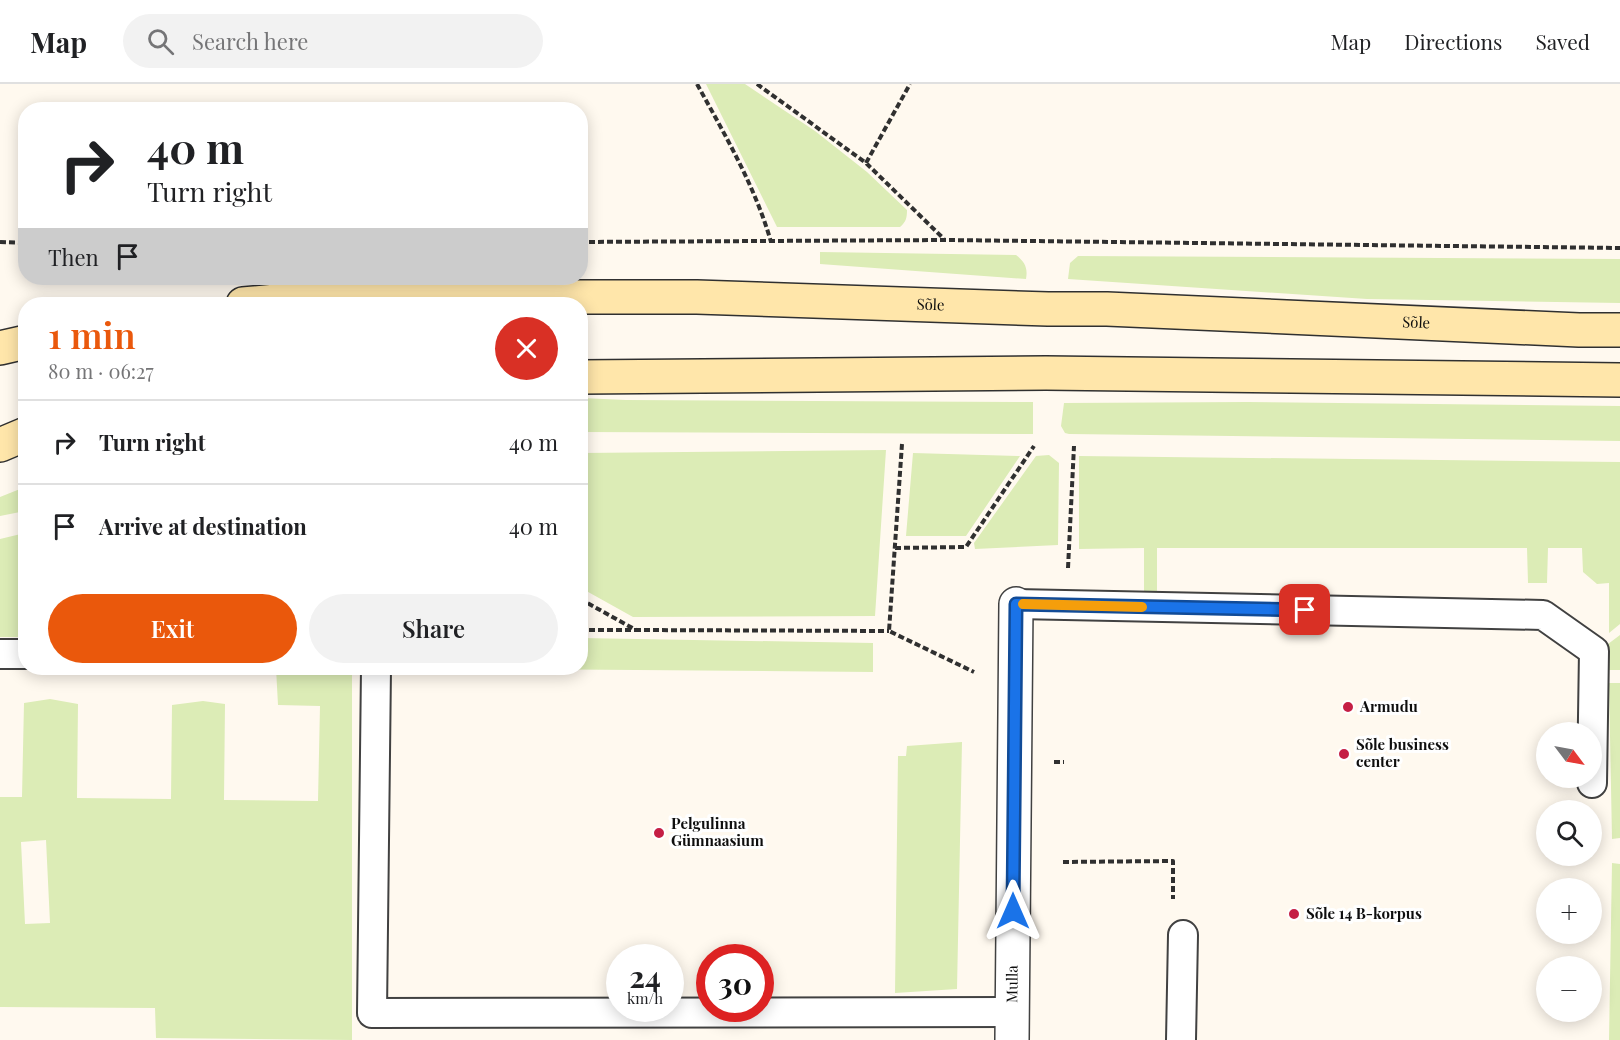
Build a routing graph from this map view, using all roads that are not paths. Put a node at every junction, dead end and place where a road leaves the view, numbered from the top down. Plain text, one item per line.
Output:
1 (588, 298) edge
2 (1620, 330) edge
3 (18, 344) edge
4 (0, 348) edge
5 (588, 377) edge
6 (1620, 380) edge
7 (18, 437) edge
8 (0, 445) edge
9 (18, 446) edge
10 (0, 450) edge
11 (1016, 604) joint
12 (0, 654) edge
13 (18, 654) edge
14 (376, 675) edge
15 (1593, 722) edge
16 (1183, 935) road end
17 (1012, 1026) edge
18 (1181, 1040) edge

1 - 2 main road, Sõle
3 - 4 main road
5 - 6 main road
7 - 8 main road
9 - 10 main road
11 - 15 lane
11 - 17 street, Mulla
12 - 13 lane
14 - 17 lane
16 - 18 lane

